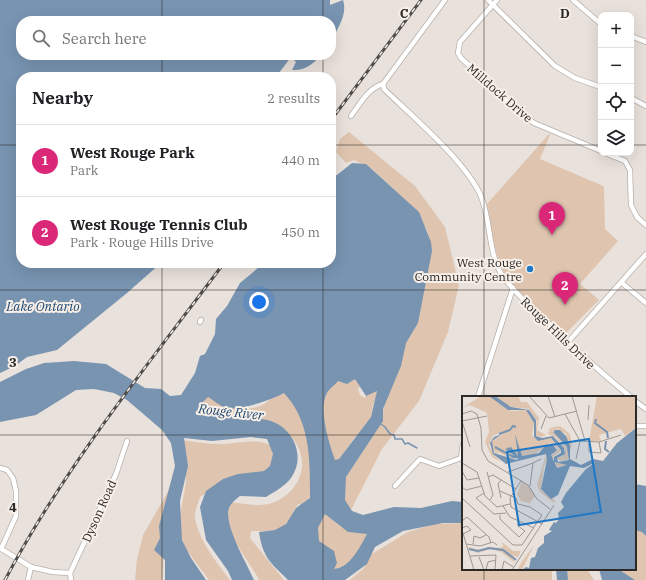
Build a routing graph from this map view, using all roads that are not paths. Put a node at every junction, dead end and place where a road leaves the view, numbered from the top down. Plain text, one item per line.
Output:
1 (446, 0) edge
2 (488, 0) edge
3 (497, 0) edge
4 (573, 0) edge
5 (493, 5) junction
6 (598, 21) edge
7 (634, 37) edge
8 (645, 40) edge
9 (383, 84) junction
10 (598, 86) edge
11 (634, 100) edge
12 (646, 106) edge
13 (351, 116) dead end
14 (598, 150) edge
15 (612, 156) edge
16 (646, 225) edge
17 (646, 254) edge
18 (622, 283) junction
19 (513, 288) junction
20 (646, 303) edge
21 (568, 342) junction
22 (478, 396) edge
23 (630, 396) edge
24 (636, 401) edge
25 (646, 410) edge
26 (127, 441) dead end
27 (462, 458) edge
28 (0, 468) edge
29 (395, 486) dead end
30 (1, 548) edge
31 (30, 567) junction
32 (70, 573) junction
33 (28, 580) edge
34 (71, 580) edge

1 - 9 street
2 - 5 street
3 - 5 street, Milldock Drive
4 - 6 street
5 - 10 street
5 - 14 street, Milldock Drive
7 - 8 street
9 - 13 street
9 - 19 street, Rouge Hills Drive
11 - 12 street
15 - 16 street
17 - 18 street
18 - 20 street
18 - 21 street
19 - 21 street, Rouge Hills Drive
19 - 22 street
21 - 23 street, Rouge Hills Drive
24 - 25 street
26 - 32 street, Dyson Road
27 - 29 street
28 - 30 street
30 - 31 street
31 - 32 street
31 - 33 street
32 - 34 street

